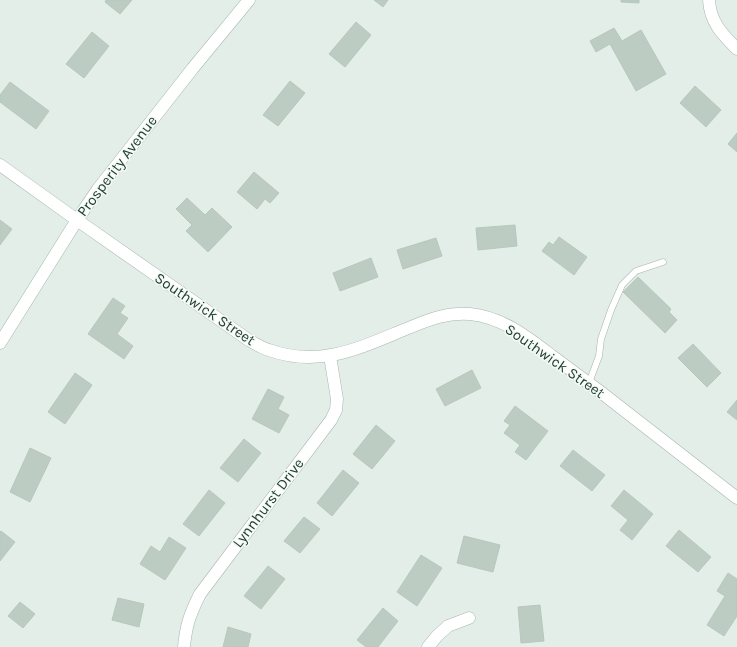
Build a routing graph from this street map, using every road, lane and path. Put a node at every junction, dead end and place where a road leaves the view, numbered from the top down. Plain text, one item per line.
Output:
1 (249, 0) edge
2 (709, 0) edge
3 (737, 49) edge
4 (0, 165) edge
5 (77, 220) junction
6 (663, 262) dead end
7 (0, 343) edge
8 (330, 356) junction
9 (589, 384) junction
10 (737, 498) edge
11 (469, 618) dead end
12 (184, 647) edge
13 (428, 647) edge

1 - 5 street, Prosperity Avenue
2 - 3 street
4 - 5 street, Southwick Street
5 - 7 street, Prosperity Avenue
5 - 8 street, Southwick Street
6 - 9 lane
8 - 9 street, Southwick Street
8 - 12 street, Lynnhurst Drive
9 - 10 street, Southwick Street
11 - 13 street

